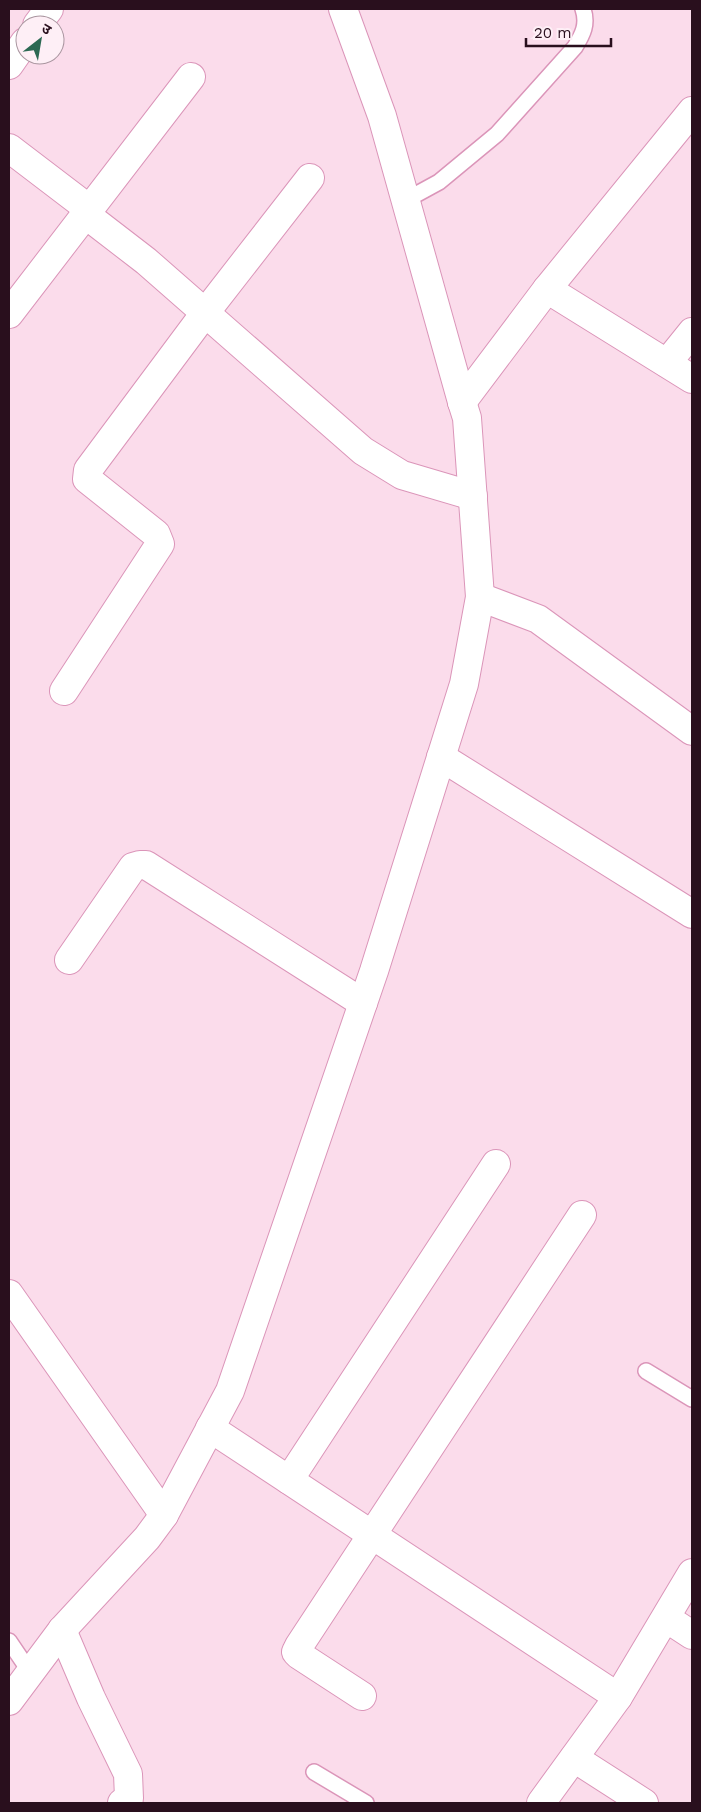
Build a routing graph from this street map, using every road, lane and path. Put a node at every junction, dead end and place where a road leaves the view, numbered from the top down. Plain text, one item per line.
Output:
1 (344, 9) edge
2 (583, 9) edge
3 (190, 77) dead end
4 (692, 111) edge
5 (9, 148) edge
6 (310, 178) dead end
7 (406, 200) junction
8 (87, 212) junction
9 (547, 289) junction
10 (205, 313) junction
11 (9, 314) edge
12 (692, 332) edge
13 (667, 363) junction
14 (692, 379) edge
15 (462, 402) junction
16 (473, 496) junction
17 (480, 597) junction
18 (64, 691) dead end
19 (690, 726) edge
20 (441, 757) junction
21 (692, 914) edge
22 (69, 960) dead end
23 (363, 1003) junction
24 (496, 1164) dead end
25 (582, 1216) dead end
26 (9, 1294) edge
27 (646, 1371) dead end
28 (692, 1398) edge
29 (210, 1428) junction
30 (289, 1480) junction
31 (164, 1515) junction
32 (371, 1534) junction
33 (692, 1573) edge
34 (666, 1618) junction
35 (62, 1630) junction
36 (692, 1635) edge
37 (9, 1641) edge
38 (30, 1672) junction
39 (362, 1696) dead end
40 (618, 1696) junction
41 (9, 1702) edge
42 (574, 1758) junction
43 (314, 1772) dead end
44 (122, 1803) edge
45 (366, 1803) edge
46 (541, 1803) edge
47 (644, 1803) edge

1 - 7 street
2 - 7 lane
3 - 8 street
4 - 9 street
5 - 8 street
6 - 10 street
7 - 15 street
8 - 10 street
8 - 11 street
9 - 13 street
9 - 15 street
10 - 16 street
10 - 18 street
12 - 13 street
13 - 14 street
15 - 16 street
16 - 17 street
17 - 19 street
17 - 20 street
20 - 21 street
20 - 23 street
22 - 23 street
23 - 29 street
24 - 30 street
25 - 32 street
26 - 31 street
27 - 28 lane
29 - 30 street
29 - 31 street
30 - 32 street
31 - 35 street
32 - 39 street
32 - 40 street
33 - 34 street
34 - 36 street
34 - 40 street
35 - 38 street
35 - 44 street
37 - 38 lane
38 - 41 street
40 - 42 street
42 - 46 street
42 - 47 street
43 - 45 lane

